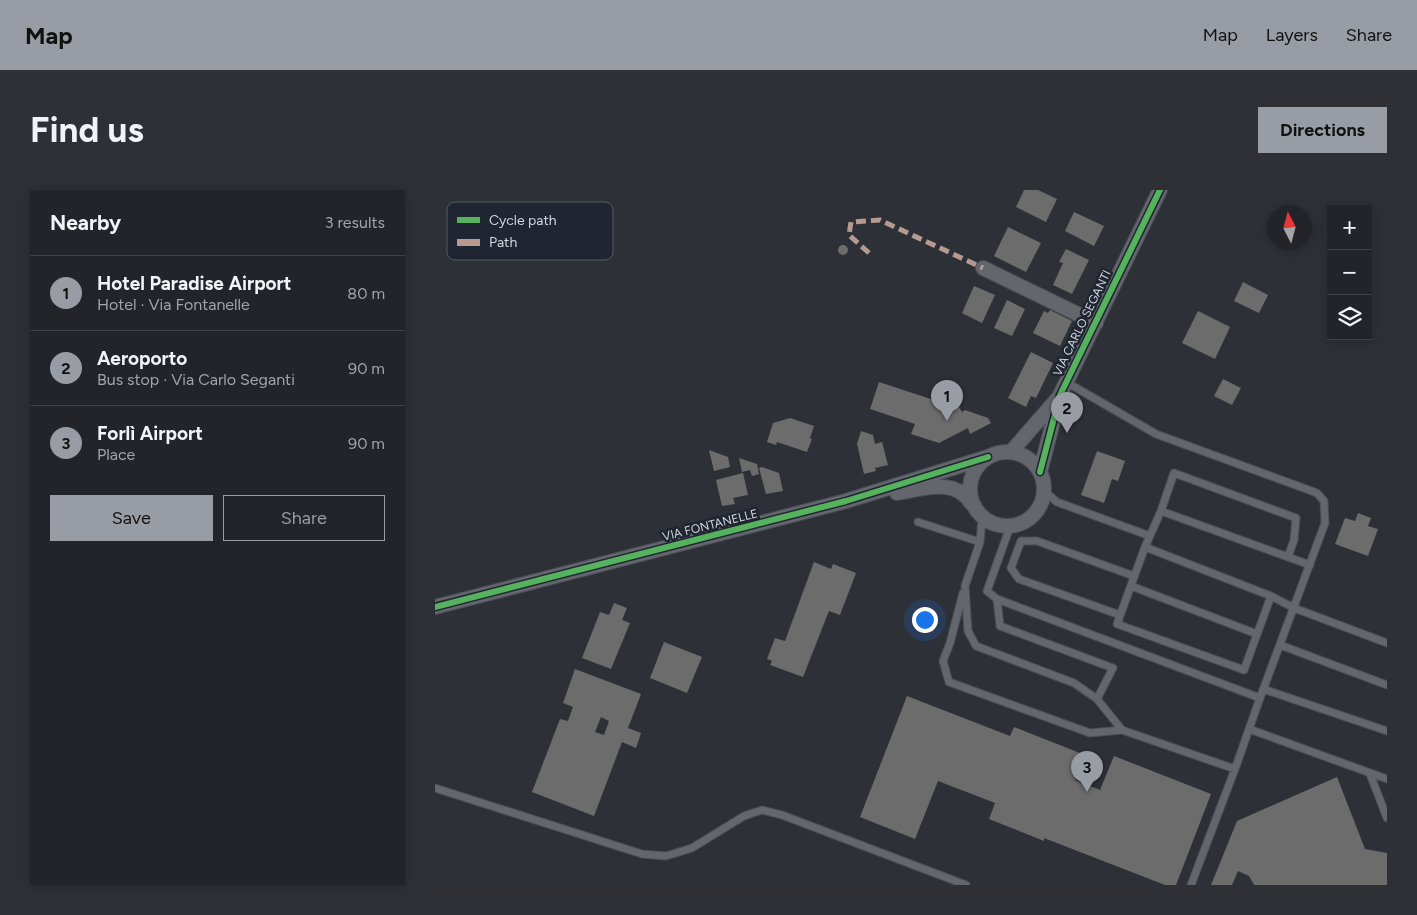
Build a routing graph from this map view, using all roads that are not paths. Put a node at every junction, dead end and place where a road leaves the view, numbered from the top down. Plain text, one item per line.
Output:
1 (1160, 190) edge
2 (983, 268) dead end
3 (1096, 322) junction
4 (1067, 382) junction
5 (1060, 395) junction
6 (1011, 452) junction
7 (988, 457) junction
8 (1040, 472) junction
9 (1044, 491) junction
10 (847, 501) junction
11 (971, 503) junction
12 (1161, 510) junction
13 (982, 518) junction
14 (918, 522) dead end
15 (1010, 527) junction
16 (1150, 536) junction
17 (980, 542) junction
18 (1145, 547) junction
19 (1288, 557) junction
20 (1310, 565) junction
21 (1134, 576) junction
22 (965, 586) junction
23 (1131, 586) junction
24 (1271, 596) junction
25 (997, 598) junction
26 (435, 607) edge
27 (1294, 608) junction
28 (1120, 615) junction
29 (1257, 634) junction
30 (1387, 643) edge
31 (1280, 645) junction
32 (1387, 684) edge
33 (1263, 689) junction
34 (1260, 698) junction
35 (1097, 699) junction
36 (1249, 729) junction
37 (1122, 730) junction
38 (1387, 731) edge
39 (1235, 769) junction
40 (1370, 774) junction
41 (1387, 779) edge
42 (435, 788) edge
43 (1387, 818) edge
44 (966, 885) edge
45 (1191, 885) edge

1 - 3 street, VIA CARLO SEGANTI
2 - 3 street
3 - 4 street, VIA CARLO SEGANTI
4 - 5 street, VIA CARLO SEGANTI
4 - 20 lane
5 - 6 street, VIA CARLO SEGANTI
5 - 8 street, VIA CARLO SEGANTI
6 - 7 street
6 - 8 street
7 - 10 street, VIA FONTANELLE
7 - 11 street
8 - 9 street
9 - 15 street
9 - 16 lane
10 - 11 street, VIA FONTANELLE
10 - 26 street, VIA FONTANELLE
11 - 13 street
12 - 16 lane
12 - 19 lane
12 - 19 lane
13 - 15 street
13 - 17 lane
14 - 17 lane
15 - 25 lane
16 - 18 lane
17 - 22 lane
18 - 21 lane
18 - 24 lane
19 - 20 lane
20 - 27 lane
21 - 23 lane
21 - 28 lane
22 - 35 lane
22 - 37 lane
23 - 28 lane
23 - 29 lane
24 - 27 lane
24 - 29 lane
25 - 34 lane
25 - 35 lane
27 - 30 lane
27 - 31 lane
28 - 29 lane
31 - 32 lane
31 - 33 lane
33 - 34 lane
33 - 38 lane
34 - 36 lane
35 - 37 lane
36 - 39 lane
36 - 40 lane
37 - 39 lane
39 - 45 lane
40 - 41 lane
40 - 43 lane
42 - 44 lane

